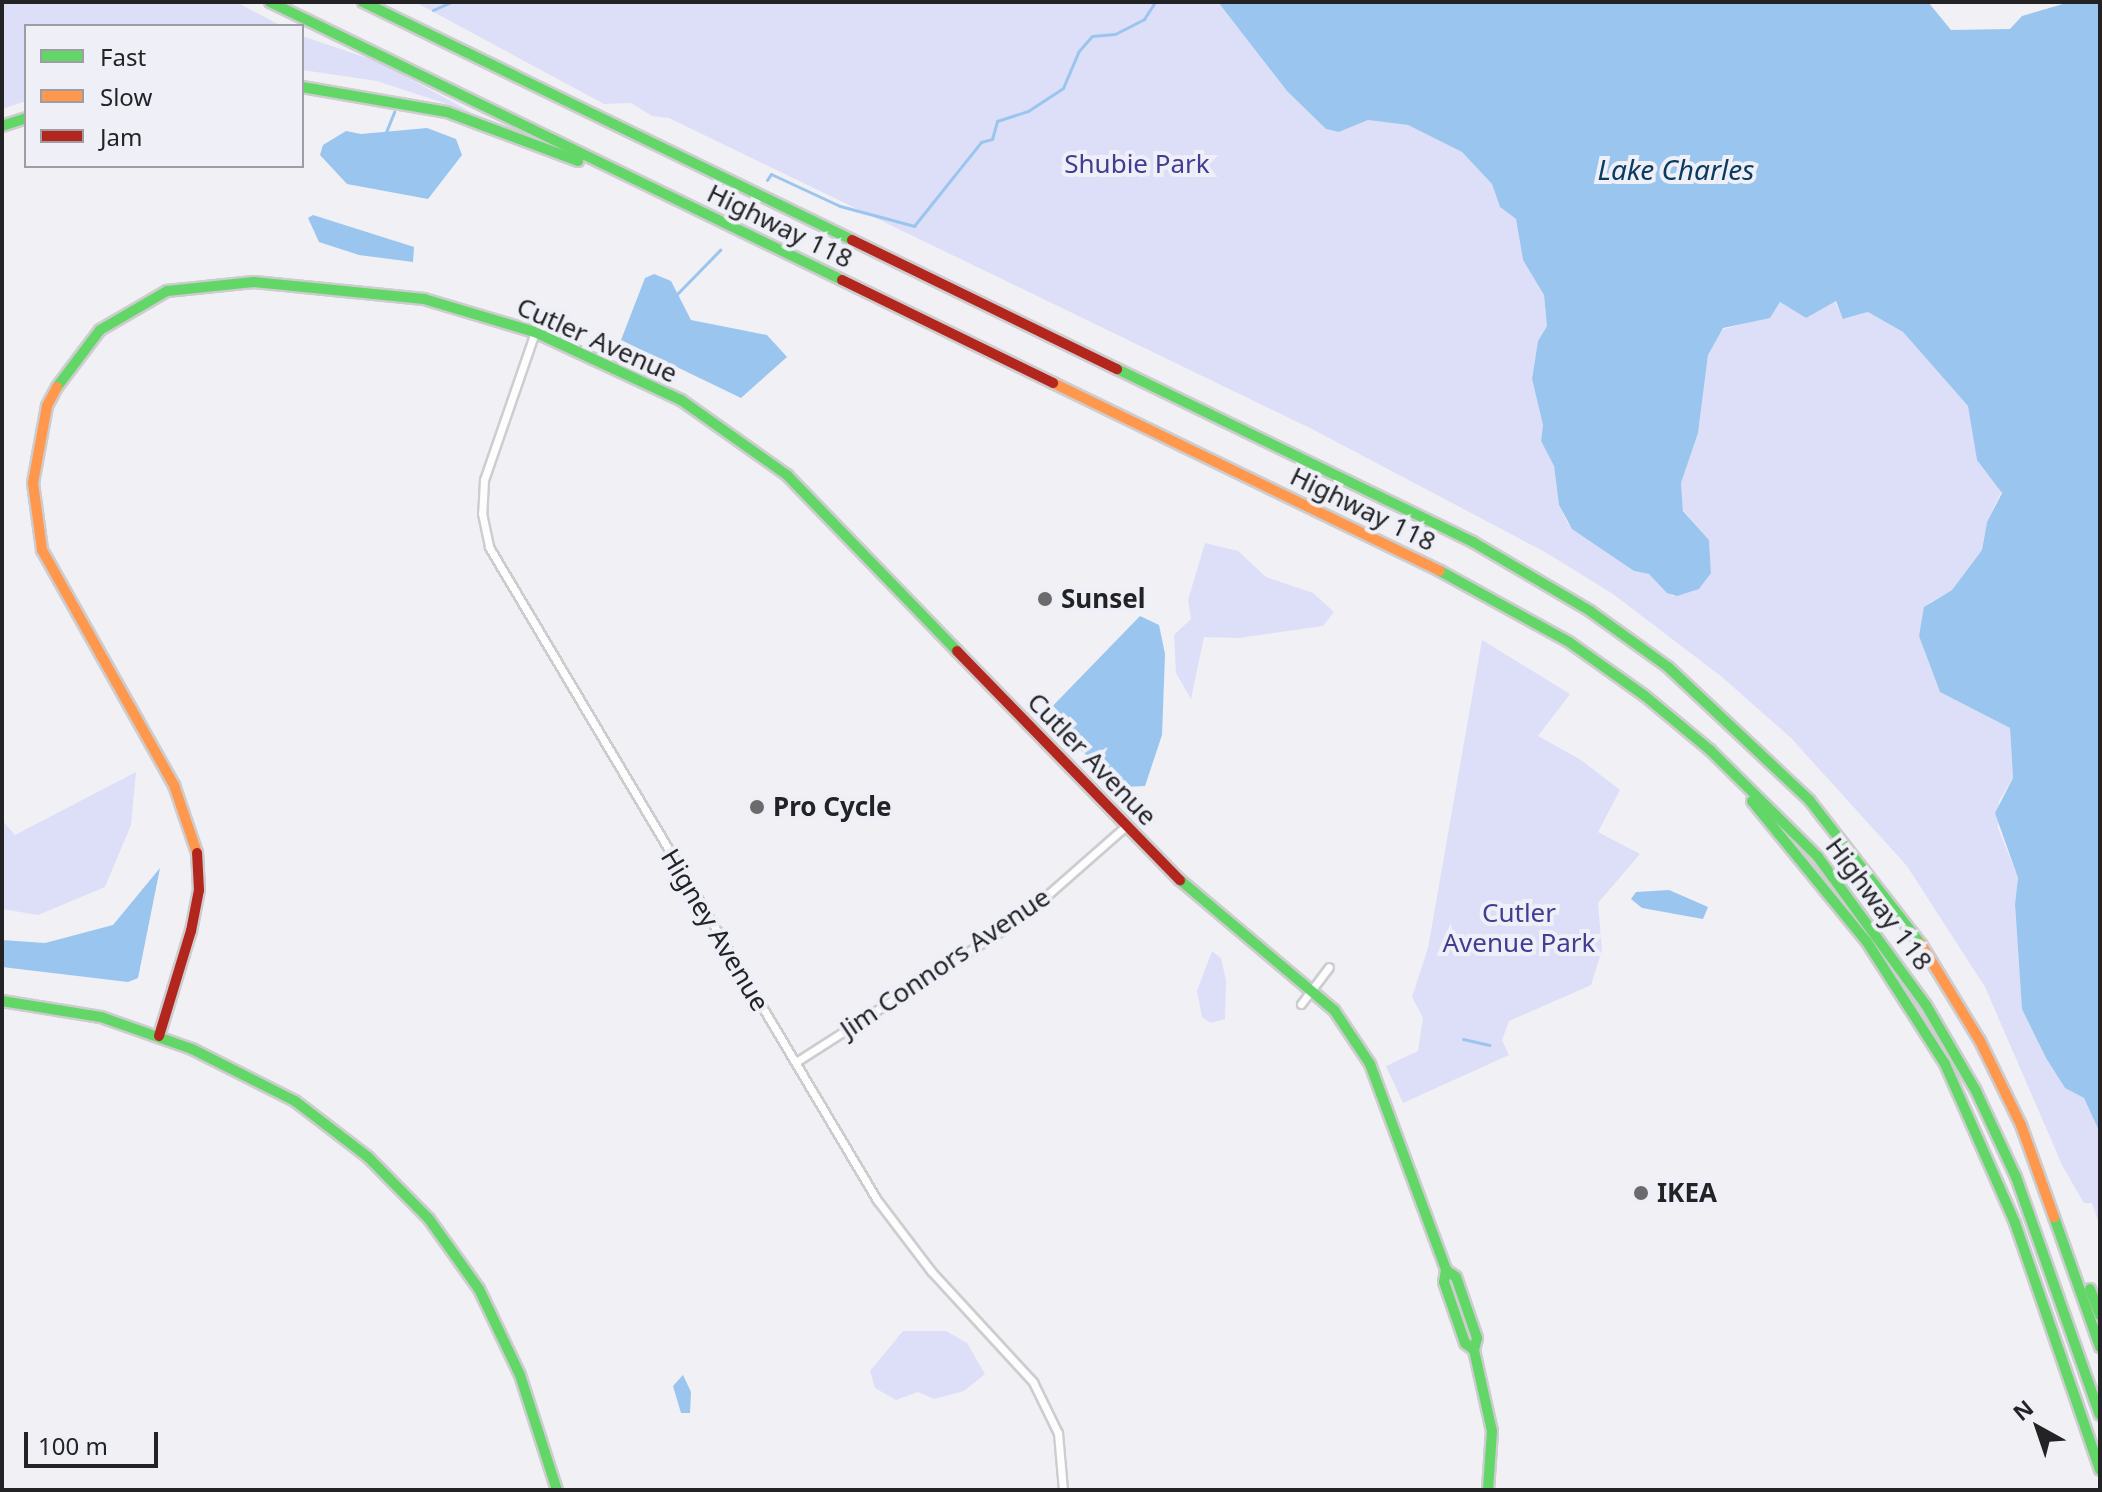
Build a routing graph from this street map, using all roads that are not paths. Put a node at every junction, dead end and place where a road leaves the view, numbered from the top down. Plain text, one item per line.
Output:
1 (270, 2) edge
2 (363, 2) edge
3 (373, 2) edge
4 (439, 38) junction
5 (304, 87) edge
6 (24, 119) edge
7 (2, 126) edge
8 (792, 256) junction
9 (535, 332) junction
10 (1678, 722) junction
11 (1777, 765) junction
12 (1126, 826) junction
13 (1329, 967) dead end
14 (1313, 989) junction
15 (2, 1001) edge
16 (1301, 1004) dead end
17 (159, 1036) junction
18 (796, 1062) junction
19 (2100, 1315) edge
20 (2100, 1347) edge
21 (2100, 1415) edge
22 (2098, 1465) edge
23 (2100, 1481) edge
24 (557, 1490) edge
25 (1063, 1490) edge
26 (1488, 1490) edge

1 - 8 main road, Highway 118
2 - 4 main road, Highway 118
3 - 4 main road
4 - 11 main road, Highway 118
5 - 8 main road
6 - 7 main road
8 - 10 main road, Highway 118
9 - 12 main road, Cutler Avenue
9 - 17 main road, Cutler Avenue
9 - 18 street, Higney Avenue
10 - 21 main road, Highway 118
10 - 22 main road
11 - 19 main road
11 - 20 main road, Highway 118
12 - 14 main road, Cutler Avenue
12 - 18 street, Jim Connors Avenue
13 - 14 street
14 - 16 street
14 - 26 main road, Cutler Avenue
15 - 17 main road
17 - 24 main road
18 - 25 street, Higney Avenue
22 - 23 main road

